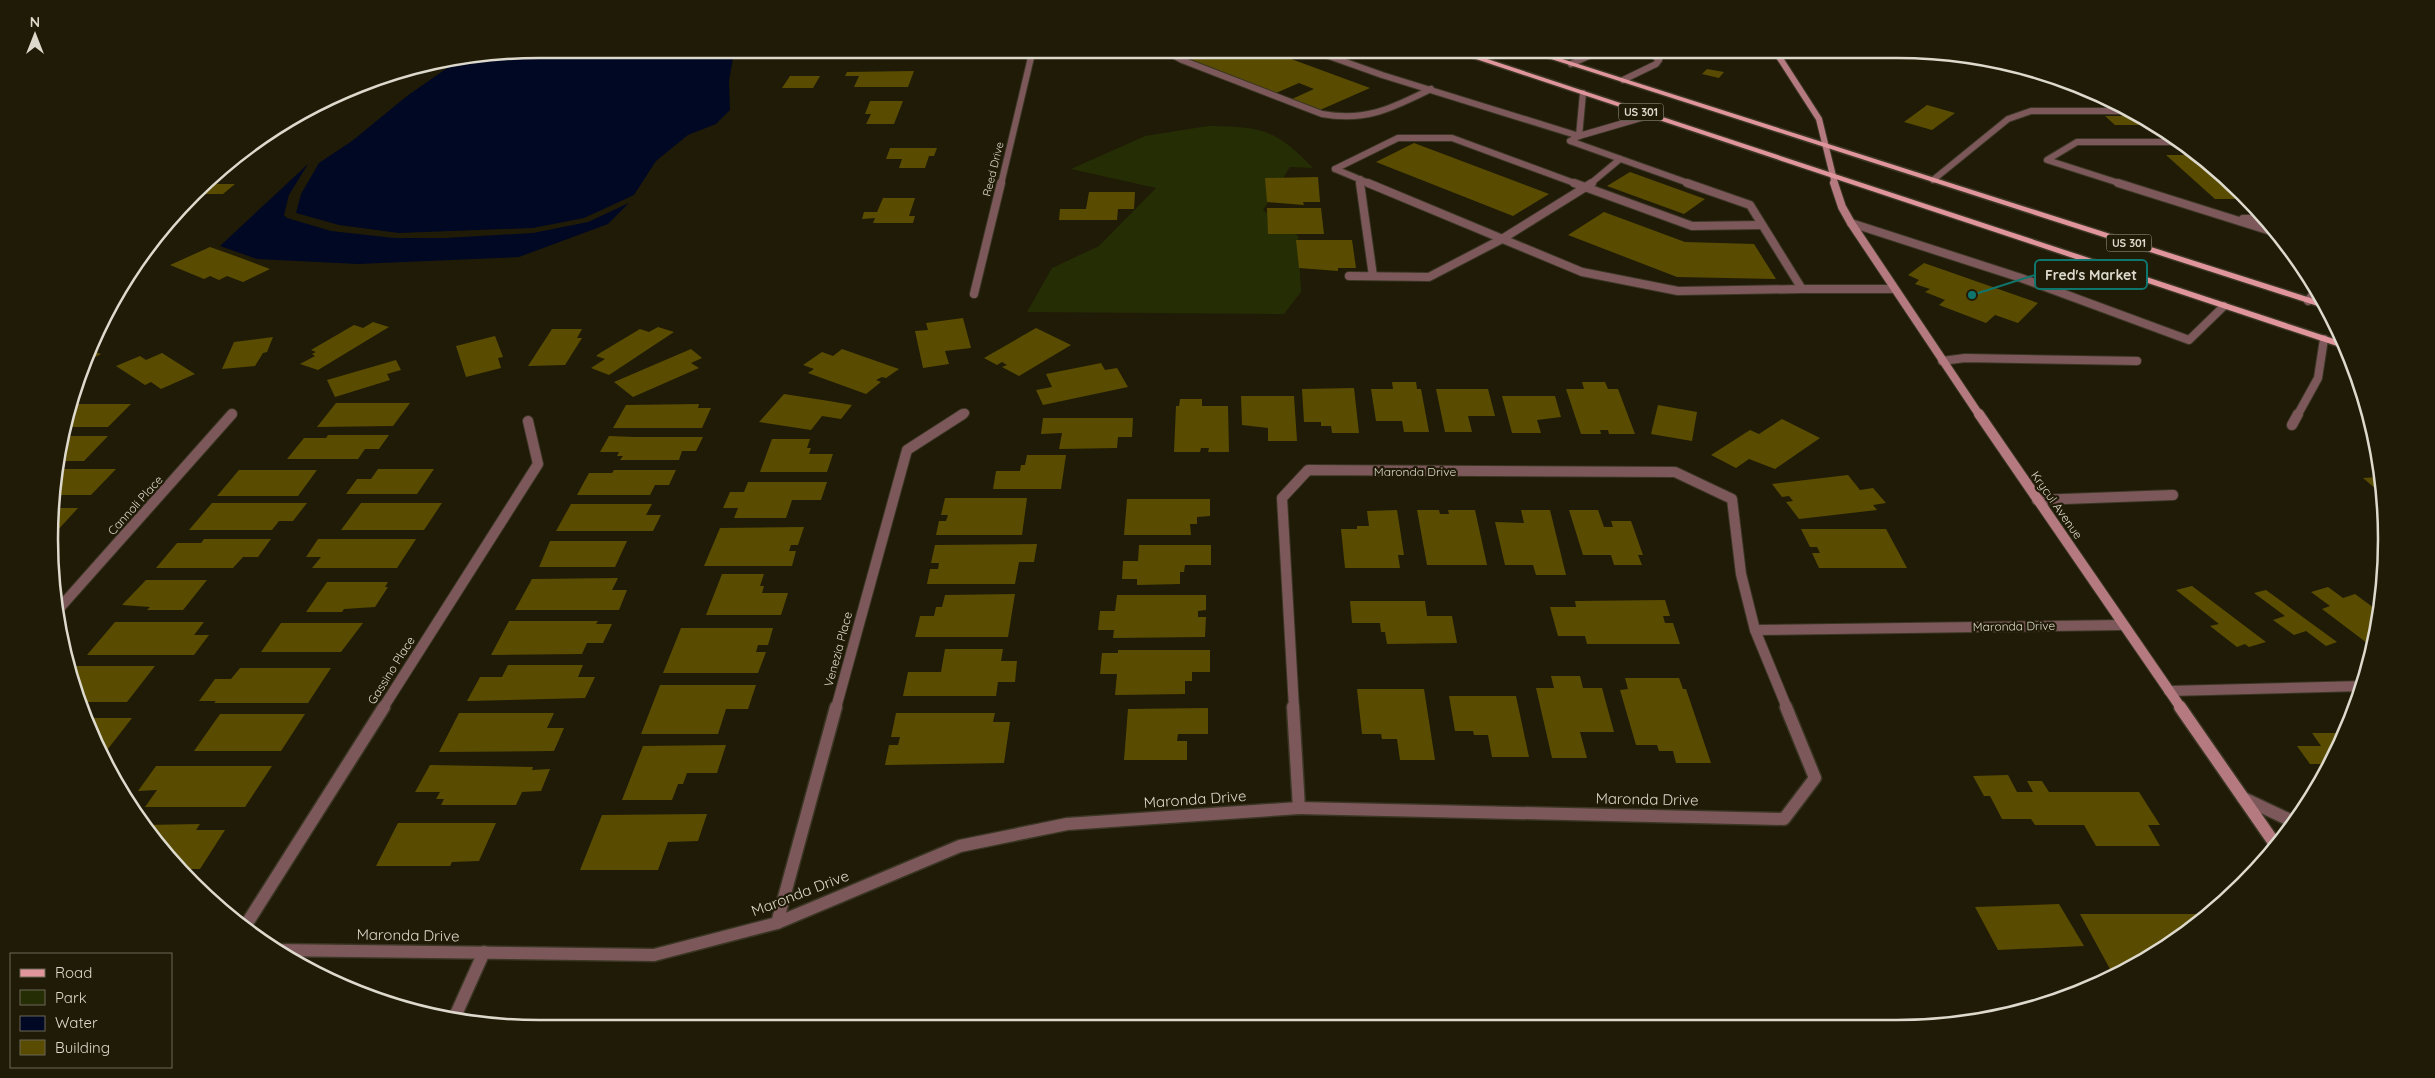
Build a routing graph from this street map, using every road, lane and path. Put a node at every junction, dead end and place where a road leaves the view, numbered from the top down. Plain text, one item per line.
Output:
1 (1031, 58) edge
2 (1178, 58) edge
3 (1334, 58) edge
4 (1477, 58) edge
5 (1552, 58) edge
6 (1584, 58) edge
7 (1657, 58) edge
8 (1780, 58) edge
9 (1571, 64) junction
10 (1623, 80) junction
11 (1431, 90) junction
12 (1583, 93) junction
13 (2116, 111) edge
14 (1651, 115) junction
15 (1579, 136) junction
16 (2168, 142) edge
17 (1827, 145) junction
18 (1620, 159) junction
19 (1832, 174) junction
20 (1360, 179) junction
21 (1933, 180) junction
22 (1588, 186) junction
23 (2232, 218) junction
24 (2255, 219) edge
25 (1851, 223) junction
26 (1762, 225) junction
27 (2263, 228) edge
28 (1502, 239) junction
29 (1348, 276) dead end
30 (1373, 276) junction
31 (1802, 289) junction
32 (1893, 289) junction
33 (974, 294) dead end
34 (2312, 296) edge
35 (2308, 301) junction
36 (2316, 303) edge
37 (2224, 306) junction
38 (2324, 339) junction
39 (2336, 343) edge
40 (1942, 361) junction
41 (2137, 361) dead end
42 (965, 413) dead end
43 (232, 414) dead end
44 (528, 421) dead end
45 (2292, 425) dead end
46 (2173, 495) dead end
47 (2036, 500) junction
48 (62, 605) edge
49 (2123, 625) junction
50 (1755, 630) junction
51 (2354, 686) edge
52 (2169, 691) junction
53 (2243, 798) junction
54 (1299, 808) junction
55 (2287, 819) edge
56 (2272, 839) edge
57 (248, 922) edge
58 (777, 923) junction
59 (289, 950) edge
60 (484, 952) junction
61 (457, 1013) edge

1 - 33 street, Reed Drive
2 - 11 street
3 - 11 street
4 - 12 main road, US 301
5 - 9 main road, US 301
6 - 9 street
7 - 10 street
8 - 17 street, Krycul Avenue
9 - 10 main road, US 301
10 - 17 main road, US 301
11 - 15 street
12 - 14 main road, US 301
12 - 15 street
13 - 21 street
14 - 15 street
14 - 19 main road, US 301
15 - 18 street
16 - 23 street
17 - 19 street, Krycul Avenue
17 - 21 main road, US 301
18 - 22 street
18 - 26 street
19 - 25 street, Krycul Avenue
19 - 37 main road, US 301
20 - 22 street
20 - 28 street
20 - 30 street
21 - 35 main road, US 301
22 - 26 street
22 - 28 street
23 - 24 street
23 - 27 street
25 - 32 street, Krycul Avenue
25 - 37 street
26 - 31 street
28 - 30 street
28 - 31 street
29 - 30 street
31 - 32 street
32 - 40 street, Krycul Avenue
34 - 35 street
35 - 36 main road, US 301
37 - 38 main road, US 301
38 - 39 main road, US 301
38 - 45 street
40 - 41 street
40 - 47 street, Krycul Avenue
42 - 58 street, Venezia Place
43 - 48 street, Cannoli Place
44 - 57 street, Gassino Place
46 - 47 street
47 - 49 street, Krycul Avenue
49 - 50 street, Maronda Drive
49 - 52 street, Krycul Avenue
50 - 54 street, Maronda Drive
50 - 54 street, Maronda Drive
51 - 52 street
52 - 53 street, Krycul Avenue
53 - 55 street
53 - 56 street, Krycul Avenue
54 - 58 street, Maronda Drive
58 - 60 street, Maronda Drive
59 - 60 street, Maronda Drive
60 - 61 street

